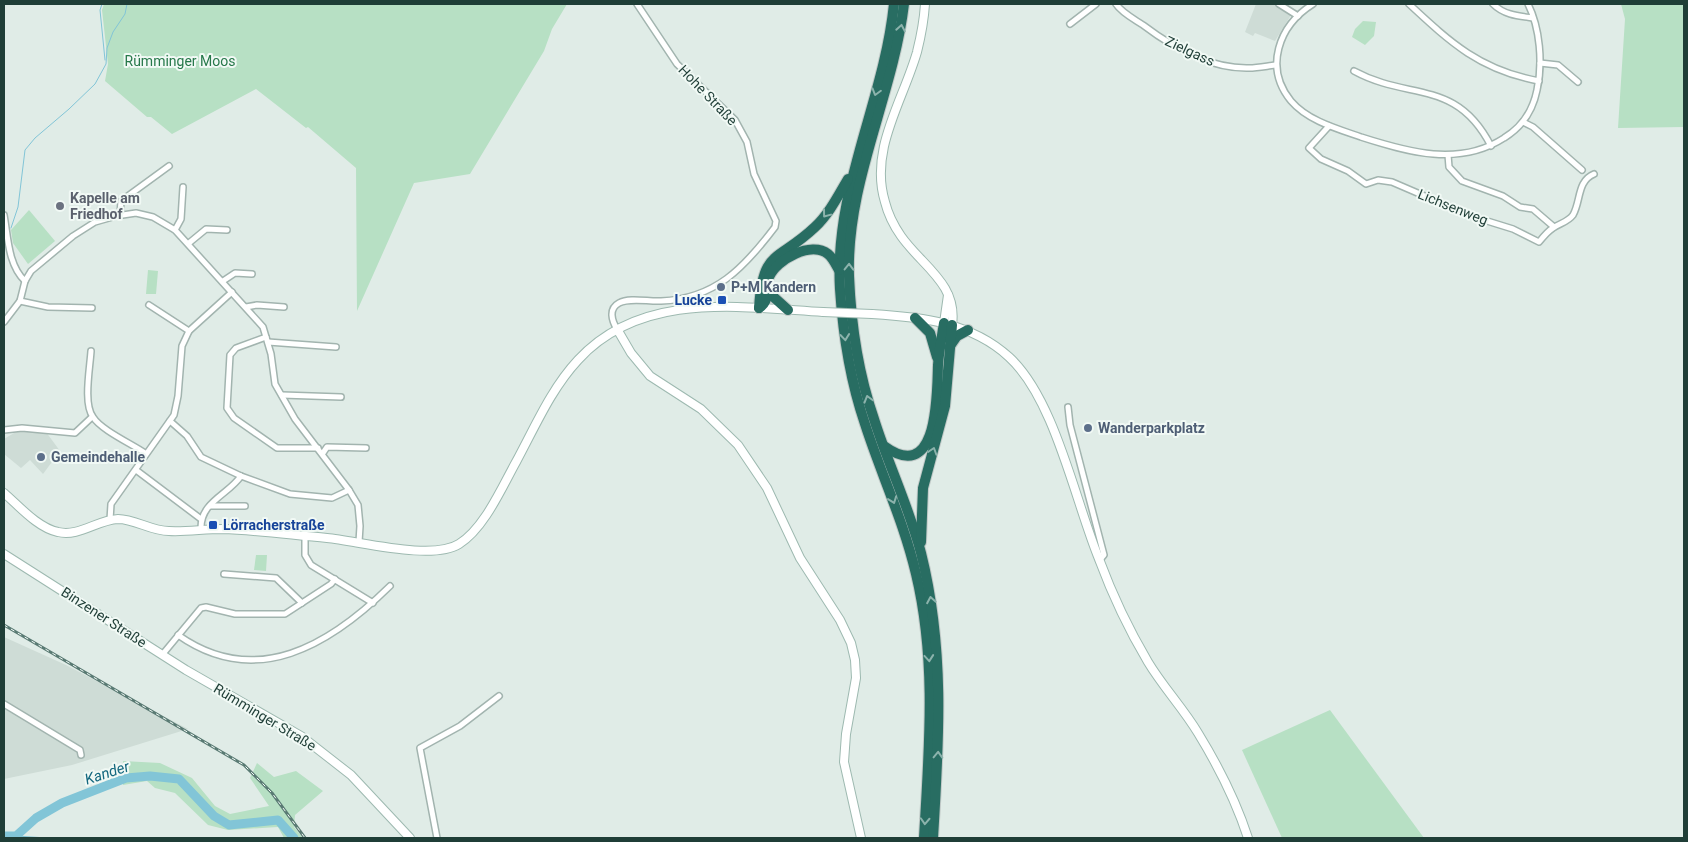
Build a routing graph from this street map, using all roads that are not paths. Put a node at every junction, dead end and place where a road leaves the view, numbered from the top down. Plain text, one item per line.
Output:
1 (637, 4) edge
2 (894, 4) edge
3 (904, 4) edge
4 (926, 4) edge
5 (1096, 4) edge
6 (1116, 4) edge
7 (1279, 4) edge
8 (1313, 4) edge
9 (1409, 4) edge
10 (1493, 4) edge
11 (1528, 4) edge
12 (1298, 16) junction
13 (1533, 18) junction
14 (1070, 24) dead end
15 (1540, 62) junction
16 (1276, 65) junction
17 (1354, 71) dead end
18 (1539, 81) junction
19 (1578, 82) dead end
20 (1522, 122) junction
21 (1329, 126) junction
22 (1491, 146) junction
23 (1448, 155) junction
24 (169, 166) dead end
25 (1582, 170) dead end
26 (852, 173) junction
27 (1594, 174) dead end
28 (183, 187) dead end
29 (120, 215) junction
30 (4, 216) edge
31 (1554, 227) junction
32 (175, 230) junction
33 (227, 230) dead end
34 (189, 243) junction
35 (839, 271) junction
36 (252, 274) dead end
37 (24, 281) junction
38 (223, 281) junction
39 (232, 292) junction
40 (768, 292) junction
41 (20, 301) junction
42 (149, 305) dead end
43 (284, 306) dead end
44 (246, 307) junction
45 (92, 308) dead end
46 (759, 308) junction
47 (788, 310) junction
48 (915, 318) junction
49 (4, 322) edge
50 (948, 324) junction
51 (618, 329) junction
52 (968, 330) junction
53 (189, 331) junction
54 (267, 340) junction
55 (950, 346) junction
56 (336, 347) dead end
57 (91, 351) dead end
58 (938, 363) junction
59 (282, 395) junction
60 (341, 398) dead end
61 (1068, 407) dead end
62 (92, 417) junction
63 (170, 421) junction
64 (4, 430) edge
65 (883, 445) junction
66 (318, 448) junction
67 (366, 448) dead end
68 (145, 453) junction
69 (323, 454) junction
70 (136, 470) junction
71 (241, 476) junction
72 (349, 490) junction
73 (4, 493) edge
74 (210, 506) junction
75 (245, 506) dead end
76 (201, 519) junction
77 (110, 520) junction
78 (201, 529) junction
79 (305, 536) junction
80 (359, 542) junction
81 (921, 551) junction
82 (4, 554) edge
83 (1099, 560) junction
84 (224, 574) dead end
85 (335, 579) junction
86 (390, 586) dead end
87 (302, 602) junction
88 (373, 603) junction
89 (178, 635) junction
90 (162, 655) junction
91 (204, 681) joint
92 (499, 696) dead end
93 (4, 704) edge
94 (81, 755) dead end
95 (410, 838) edge
96 (437, 838) edge
97 (861, 838) edge
98 (924, 838) edge
99 (933, 838) edge
100 (1248, 838) edge

1 - 51 street, Hohe Straße
2 -> 26 highway
65 -> 3 highway
4 - 50 street
5 - 14 street
6 - 16 street, Zielgass
7 - 12 street
8 - 12 street
9 - 18 street
10 - 13 street
11 - 13 street
12 - 16 street
13 - 15 street
15 - 18 street
15 - 19 street
16 - 21 street
17 - 22 street
18 - 20 street
20 - 22 street
20 - 25 street
21 - 23 street
21 - 31 street, Lichsenweg
22 - 23 street
23 - 31 street
24 - 29 street
26 - 35 highway
26 -> 46 highway
27 - 31 street
28 - 32 street
29 - 32 street
29 - 37 street
30 - 37 street
32 - 34 street
33 - 34 street
34 - 38 street
35 - 40 highway
35 -> 98 highway
36 - 38 street
37 - 41 street
38 - 39 street
39 - 44 street
39 - 53 street
40 - 46 highway
40 - 47 highway
41 - 45 street
41 - 49 street
42 - 53 street
43 - 44 street
44 - 54 street
46 - 47 street
46 - 51 street
47 - 48 street, bridge
48 - 50 street
48 - 58 highway
50 - 52 street
50 - 55 highway
50 - 58 highway
51 - 80 street
51 - 97 street
52 - 55 highway
52 - 83 street
53 - 63 street
54 - 56 street
54 - 59 street
54 - 66 street
81 -> 55 highway
57 - 62 street
58 - 65 highway
59 - 60 street
59 - 66 street
61 - 83 street
62 - 64 street
62 - 68 street
63 - 68 street
63 - 71 street
65 - 81 highway
66 - 69 street
67 - 69 street
68 - 70 street
69 - 72 street
70 - 76 street
70 - 77 street
71 - 72 street
71 - 74 street
72 - 80 street
73 - 77 street
74 - 75 street
74 - 76 street
76 - 78 street
77 - 78 street
78 - 79 street
79 - 80 street
79 - 85 street
99 -> 81 highway
82 - 90 street, Binzener Straße
83 - 100 street
84 - 87 street
85 - 87 street
85 - 88 street
86 - 88 street
87 - 89 street
88 - 89 street
89 - 90 street
90 - 91 street, Binzener Straße
91 - 95 street, Rümminger Straße
92 - 96 street
93 - 94 street

